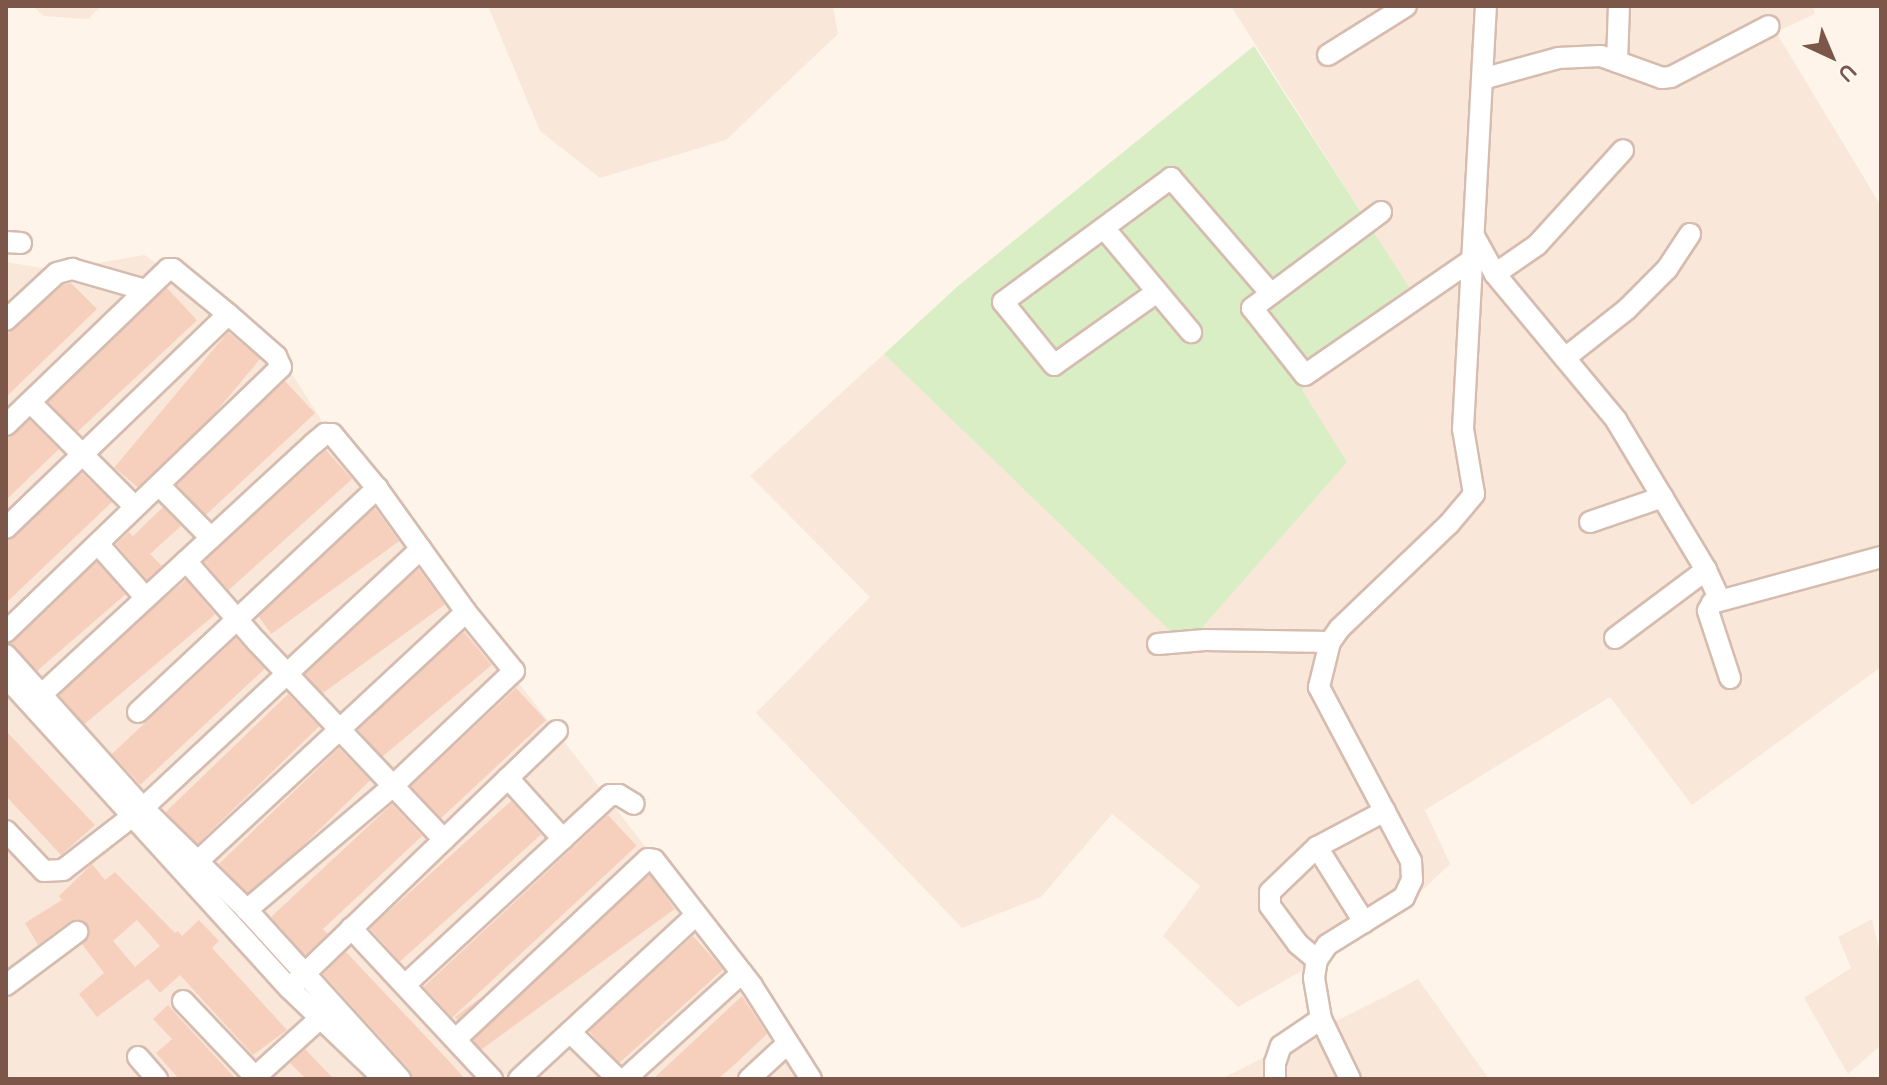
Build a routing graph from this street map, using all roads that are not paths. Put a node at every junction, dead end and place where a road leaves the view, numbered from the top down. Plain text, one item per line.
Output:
1 (1406, 6) edge
2 (1486, 6) edge
3 (1619, 6) edge
4 (1769, 26) dead end
5 (1328, 55) dead end
6 (1617, 62) junction
7 (1482, 79) junction
8 (1623, 150) dead end
9 (1381, 212) dead end
10 (1104, 228) junction
11 (1690, 234) dead end
12 (1474, 236) junction
13 (1472, 260) junction
14 (1495, 274) junction
15 (145, 290) junction
16 (1157, 292) junction
17 (1271, 294) junction
18 (228, 314) junction
19 (6, 320) edge
20 (1191, 332) dead end
21 (1565, 358) junction
22 (30, 402) junction
23 (6, 425) edge
24 (84, 452) junction
25 (159, 485) junction
26 (377, 488) junction
27 (1663, 497) junction
28 (135, 507) junction
29 (1590, 522) dead end
30 (6, 528) edge
31 (211, 538) junction
32 (98, 544) junction
33 (421, 549) junction
34 (1881, 557) edge
35 (186, 561) junction
36 (1706, 570) junction
37 (146, 598) junction
38 (1719, 598) junction
39 (466, 612) junction
40 (237, 618) junction
41 (6, 632) edge
42 (1615, 638) dead end
43 (1330, 642) junction
44 (1158, 644) dead end
45 (6, 655) edge
46 (288, 675) junction
47 (6, 677) edge
48 (1730, 678) dead end
49 (42, 694) junction
50 (138, 712) dead end
51 (340, 730) junction
52 (557, 731) dead end
53 (508, 778) junction
54 (393, 786) junction
55 (634, 804) dead end
56 (1385, 811) junction
57 (137, 813) junction
58 (6, 831) edge
59 (563, 839) junction
60 (444, 840) junction
61 (1317, 847) junction
62 (197, 862) junction
63 (247, 910) junction
64 (696, 915) junction
65 (1364, 922) junction
66 (351, 928) junction
67 (77, 932) dead end
68 (1317, 960) junction
69 (742, 973) junction
70 (297, 982) junction
71 (406, 984) junction
72 (6, 985) edge
73 (183, 1001) dead end
74 (326, 1013) junction
75 (1321, 1019) junction
76 (570, 1032) junction
77 (456, 1039) junction
78 (786, 1045) junction
79 (138, 1057) dead end
80 (265, 1075) edge
81 (157, 1079) edge
82 (384, 1079) edge
83 (400, 1079) edge
84 (492, 1079) edge
85 (519, 1079) edge
86 (618, 1079) edge
87 (625, 1079) edge
88 (749, 1079) edge
89 (811, 1079) edge
90 (1275, 1079) edge
91 (1350, 1079) edge

1 - 5 street
2 - 7 street
3 - 6 street
4 - 6 street
6 - 7 street
7 - 12 street
8 - 14 street
9 - 17 street
10 - 16 street
10 - 16 street
10 - 17 street
11 - 21 street
12 - 13 street
12 - 14 street
13 - 17 street
13 - 43 street
14 - 21 street
15 - 18 street
15 - 19 street
15 - 22 street
16 - 20 street
18 - 24 street
18 - 25 street
21 - 27 street
22 - 23 street
22 - 24 street
24 - 28 street
24 - 30 street
25 - 28 street
25 - 31 street
26 - 31 street
26 - 33 street
26 - 40 street
27 - 29 street
27 - 36 street
28 - 32 street
31 - 35 street
32 - 37 street
32 - 41 street
33 - 39 street
33 - 46 street
34 - 38 street
35 - 37 street
35 - 40 street
36 - 38 street
36 - 42 street
37 - 49 street
38 - 48 street
39 - 51 street
39 - 54 street
40 - 46 street
40 - 50 street
43 - 44 street
43 - 56 street
45 - 49 street
46 - 51 street
46 - 57 street
47 - 57 street
49 - 57 street
51 - 54 street
51 - 62 street
52 - 53 street
53 - 59 street
53 - 60 street
54 - 60 street
54 - 63 street
55 - 59 street
56 - 61 street
56 - 65 street
57 - 58 street
57 - 62 street
57 - 70 street
59 - 71 street
60 - 66 street
61 - 65 street
61 - 68 street
62 - 63 street
63 - 70 street
64 - 69 street
64 - 76 street
64 - 77 street
65 - 68 street
66 - 70 street
66 - 71 street
67 - 72 street
68 - 75 street
69 - 78 street
69 - 87 street
70 - 74 street
71 - 77 street
73 - 80 street
74 - 80 street
74 - 82 street
74 - 83 street
75 - 90 street
75 - 91 street
76 - 85 street
76 - 86 street
77 - 84 street
78 - 88 street
78 - 89 street
79 - 81 street

